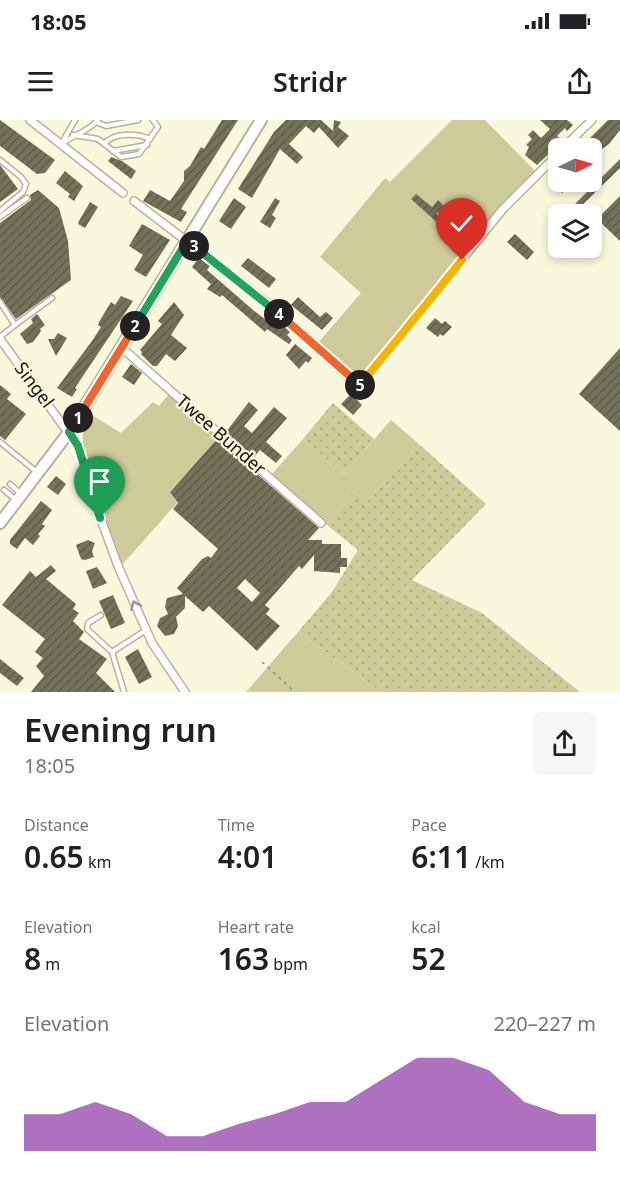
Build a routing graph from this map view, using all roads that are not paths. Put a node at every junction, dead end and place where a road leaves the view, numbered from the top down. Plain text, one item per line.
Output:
1 (30, 120) edge
2 (75, 120) edge
3 (138, 120) edge
4 (153, 120) edge
5 (261, 120) edge
6 (592, 120) edge
7 (97, 121) edge
8 (91, 128) junction
9 (73, 135) junction
10 (90, 136) junction
11 (574, 138) edge
12 (150, 140) junction
13 (104, 144) junction
14 (61, 145) junction
15 (147, 145) junction
16 (112, 151) junction
17 (0, 160) edge
18 (548, 164) edge
19 (123, 193) dead end
20 (27, 198) dead end
21 (135, 201) dead end
22 (0, 211) edge
23 (0, 218) edge
24 (187, 241) junction
25 (52, 298) dead end
26 (0, 302) edge
27 (15, 325) junction
28 (0, 338) edge
29 (122, 348) junction
30 (69, 432) junction
31 (0, 442) edge
32 (39, 473) junction
33 (10, 484) dead end
34 (4, 490) dead end
35 (20, 497) junction
36 (0, 523) edge
37 (321, 523) dead end
38 (101, 615) dead end
39 (146, 630) junction
40 (112, 652) junction
41 (124, 692) edge
42 (185, 692) edge

1 - 14 street
2 - 14 lane
3 - 7 lane
4 - 12 lane
5 - 24 street
6 - 11 street
7 - 8 lane
8 - 9 lane
8 - 10 lane
9 - 10 lane
9 - 14 lane
10 - 13 lane
12 - 13 lane
12 - 15 lane
13 - 16 lane
14 - 19 street
15 - 16 lane
15 - 16 lane
17 - 22 lane
18 - 24 street
20 - 23 lane
21 - 24 street
24 - 29 street
25 - 27 lane
26 - 27 lane
27 - 28 lane
28 - 30 street, Singel
29 - 30 street
29 - 37 street, Twee Bunder
30 - 32 street
39 -> 30 street, Singel
31 - 32 lane
32 - 35 street
33 - 35 lane
34 - 35 lane
35 - 36 street
38 - 40 lane
39 - 40 lane
39 - 42 street, Singel
40 - 41 lane

